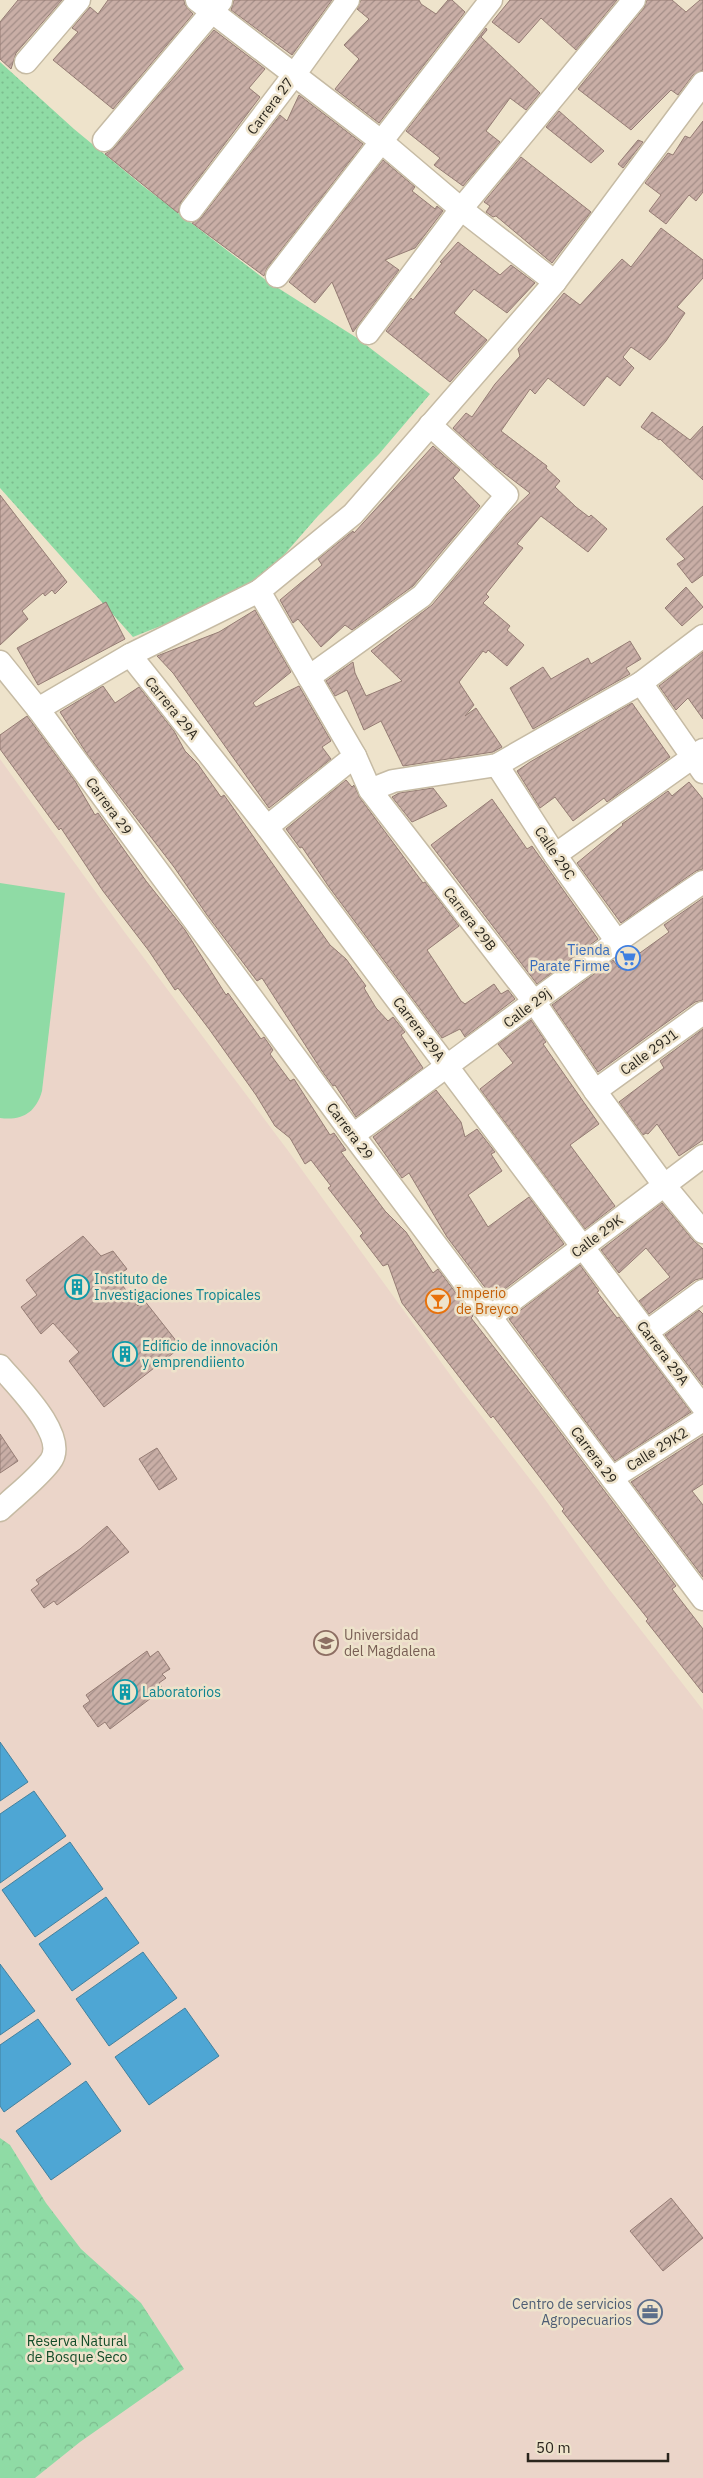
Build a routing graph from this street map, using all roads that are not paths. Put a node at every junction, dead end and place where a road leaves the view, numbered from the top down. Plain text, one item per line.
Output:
1 (79, 0) edge
2 (348, 0) edge
3 (491, 0) edge
4 (634, 0) edge
5 (210, 4) edge
6 (26, 62) dead end
7 (294, 75) junction
8 (703, 83) edge
9 (104, 140) dead end
10 (382, 142) junction
11 (461, 209) junction
12 (191, 210) dead end
13 (277, 276) dead end
14 (555, 282) junction
15 (368, 333) dead end
16 (430, 425) junction
17 (258, 591) junction
18 (703, 636) edge
19 (130, 655) junction
20 (0, 662) edge
21 (310, 677) junction
22 (641, 683) junction
23 (38, 709) junction
24 (355, 756) junction
25 (700, 760) edge
26 (497, 765) junction
27 (370, 790) junction
28 (267, 827) junction
29 (555, 854) junction
30 (703, 882) edge
31 (616, 940) junction
32 (535, 1003) junction
33 (703, 1013) edge
34 (447, 1067) junction
35 (595, 1091) junction
36 (353, 1136) junction
37 (703, 1156) edge
38 (664, 1185) junction
39 (703, 1232) edge
40 (583, 1246) junction
41 (703, 1291) edge
42 (490, 1317) junction
43 (647, 1332) junction
44 (0, 1366) edge
45 (703, 1407) edge
46 (703, 1420) edge
47 (612, 1478) junction
48 (0, 1510) edge
49 (703, 1599) edge

1 - 6 street
2 - 7 street, Carrera 27
3 - 10 street
4 - 11 street
5 - 7 street
5 - 9 street
7 - 10 street
7 - 12 street, Carrera 27
8 - 14 street
10 - 11 street
10 - 13 street
11 - 14 street
11 - 15 street
14 - 16 street
16 - 17 street
16 - 21 street
17 - 19 street
17 - 21 street, Carrera 29B
18 - 22 street
19 - 23 street
19 - 28 street, Carrera 29A
20 - 23 street, Carrera 29
21 - 24 street, Carrera 29B
22 - 25 street
22 - 26 street
23 - 36 street, Carrera 29
24 - 27 street, Carrera 29B
24 - 28 street
25 - 29 street
26 - 27 street
26 - 29 street, Calle 29C
27 - 32 street, Carrera 29B
28 - 34 street, Carrera 29A
29 - 31 street, Calle 29C
30 - 31 street, Calle 29j
31 - 32 street, Calle 29j
32 - 34 street, Calle 29j
32 - 35 street, Carrera 29B
33 - 35 street, Calle 29J1
34 - 36 street, Calle 29j
34 - 40 street, Carrera 29A
35 - 38 street, Carrera 29B
36 - 42 street, Carrera 29
37 - 38 street, Calle 29K
38 - 39 street, Carrera 29B
38 - 40 street, Calle 29K
40 - 42 street, Calle 29K
40 - 43 street, Carrera 29A
41 - 43 street
42 - 47 street, Carrera 29
43 - 45 street, Carrera 29A
44 - 48 street
46 - 47 street, Calle 29K2
47 - 49 street, Carrera 29

